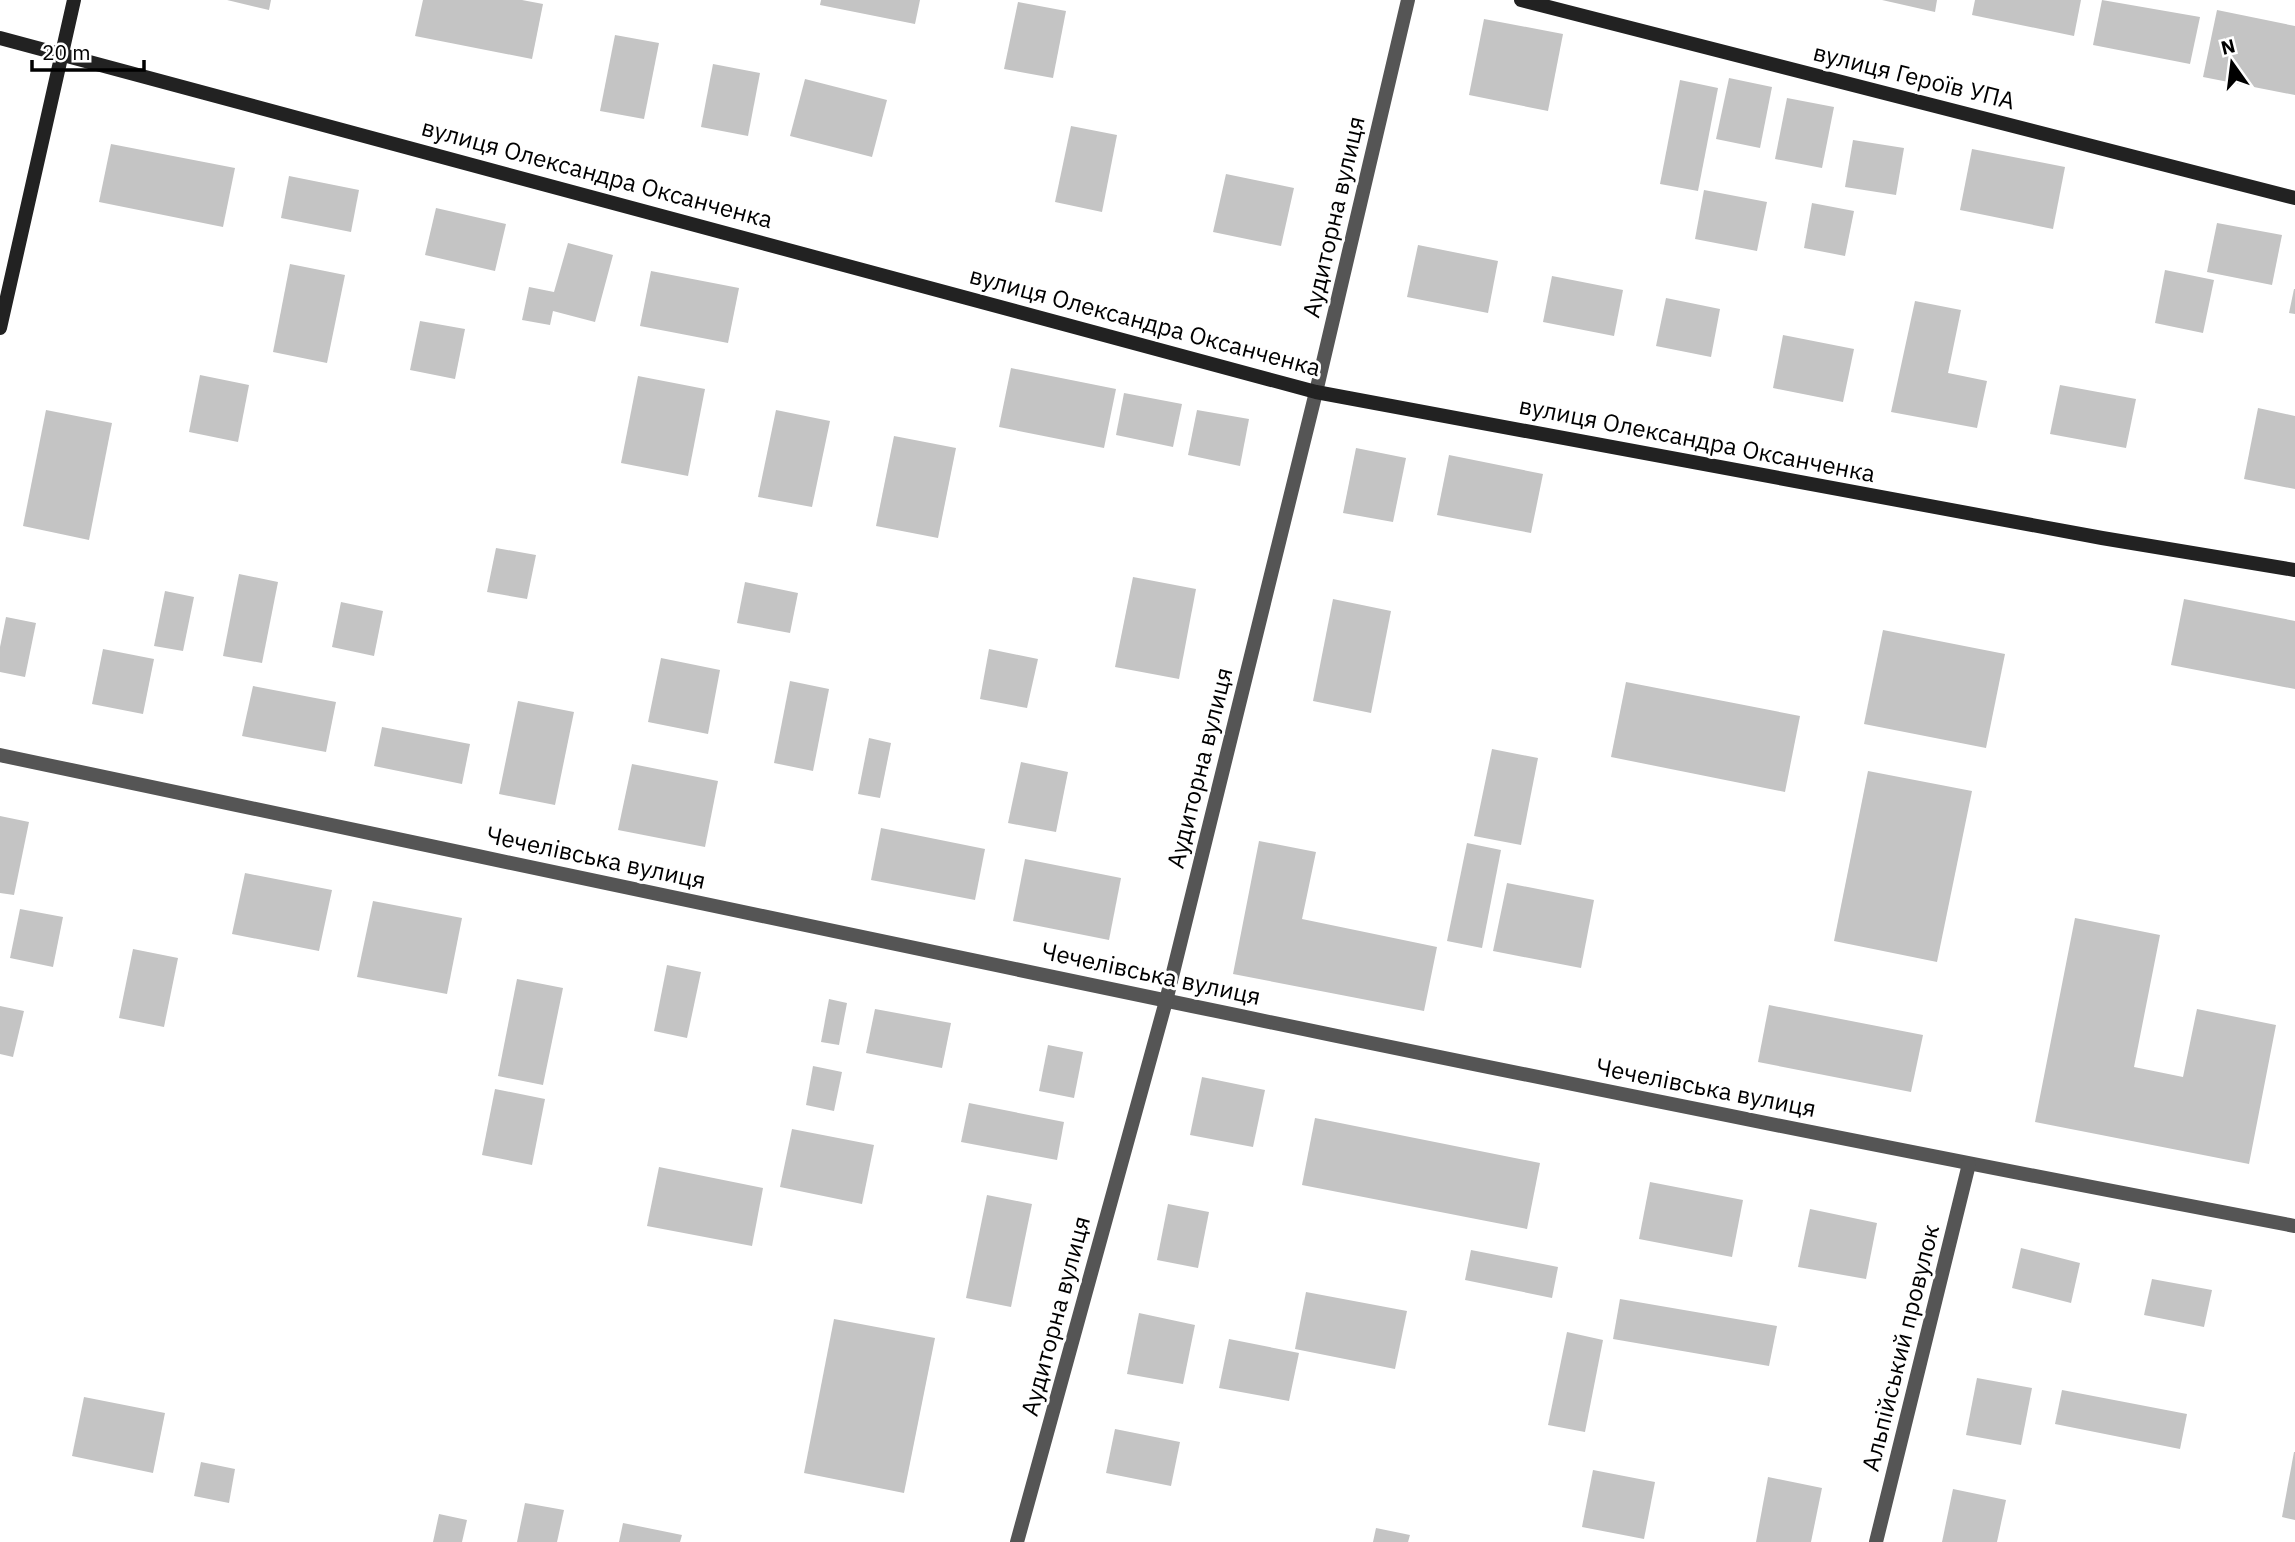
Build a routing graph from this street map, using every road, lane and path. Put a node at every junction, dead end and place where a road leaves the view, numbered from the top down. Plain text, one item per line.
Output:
1 (74, 0) edge
2 (1408, 0) edge
3 (1521, 0) edge
4 (0, 38) edge
5 (61, 52) junction
6 (2295, 198) edge
7 (0, 328) edge
8 (1316, 392) junction
9 (2295, 570) edge
10 (0, 755) edge
11 (1166, 1001) junction
12 (1969, 1164) junction
13 (2295, 1226) edge
14 (1017, 1542) edge
15 (1876, 1542) edge

1 - 5 street
2 - 8 street, Аудиторна вулиця
3 - 6 street, вулиця Героїв УПА
4 - 5 street, вулиця Олександра Оксанченка
5 - 7 street
5 - 8 street, вулиця Олександра Оксанченка
8 - 9 street, вулиця Олександра Оксанченка
8 - 11 street, Аудиторна вулиця
10 - 11 street, Чечелівська вулиця
11 - 12 street, Чечелівська вулиця
11 - 14 street, Аудиторна вулиця
12 - 13 street, Чечелівська вулиця
12 - 15 street, Альпійський провулок

